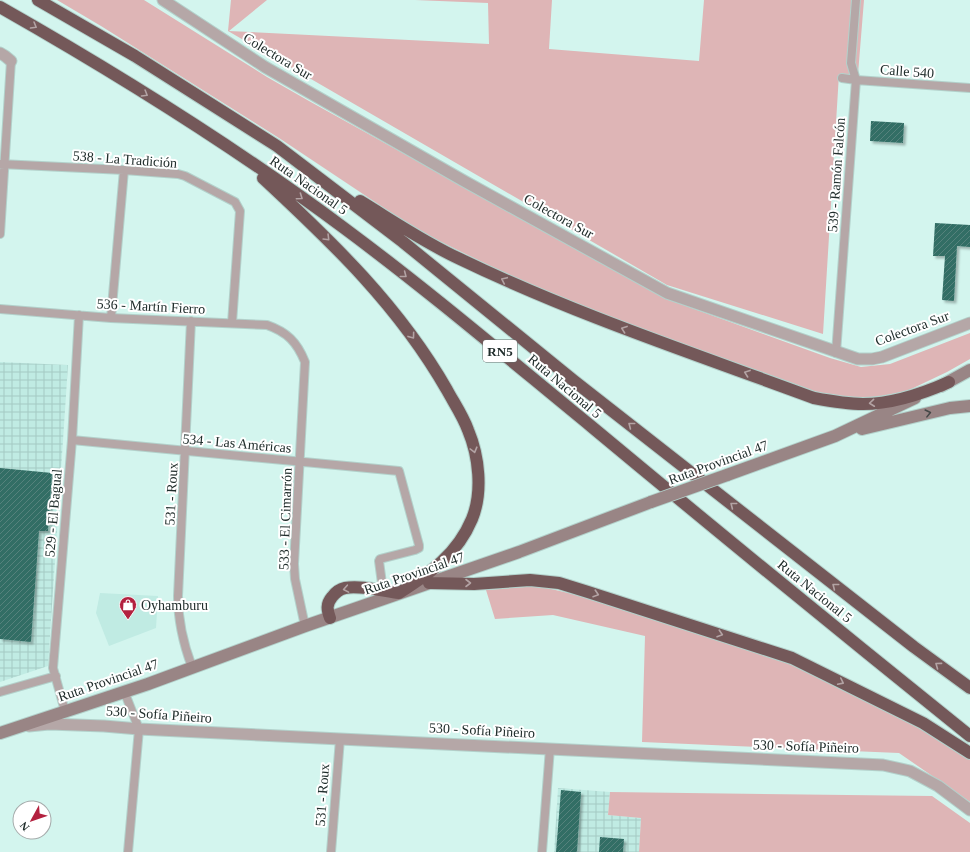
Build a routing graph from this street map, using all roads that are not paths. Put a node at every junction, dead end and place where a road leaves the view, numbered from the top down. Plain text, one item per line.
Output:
1 (38, 0) edge
2 (162, 0) edge
3 (856, 0) edge
4 (0, 7) edge
5 (0, 53) edge
6 (11, 61) joint
7 (842, 78) dead end
8 (856, 80) junction
9 (970, 88) edge
10 (226, 145) junction
11 (277, 146) junction
12 (3, 165) edge
13 (124, 170) junction
14 (0, 234) edge
15 (0, 309) edge
16 (79, 315) junction
17 (111, 318) junction
18 (192, 321) junction
19 (232, 323) junction
20 (970, 323) edge
21 (295, 343) joint
22 (836, 353) junction
23 (970, 370) edge
24 (949, 382) junction
25 (970, 406) edge
26 (835, 436) junction
27 (72, 440) junction
28 (186, 451) junction
29 (300, 462) junction
30 (429, 583) junction
31 (383, 591) junction
32 (399, 593) junction
33 (330, 618) junction
34 (305, 626) junction
35 (192, 667) junction
36 (56, 676) junction
37 (970, 688) edge
38 (124, 691) junction
39 (0, 692) edge
40 (65, 710) junction
41 (21, 727) junction
42 (139, 729) junction
43 (0, 733) edge
44 (970, 736) edge
45 (340, 739) junction
46 (550, 748) junction
47 (970, 752) edge
48 (970, 810) edge
49 (128, 852) edge
50 (331, 852) edge
51 (542, 852) edge

1 - 11 highway, Ruta Nacional 5 / RN5
2 - 22 street, Colectora Sur
3 - 8 street, 539 - Ramón Falcón
4 -> 10 highway, Ruta Nacional 5 / RN5
5 - 6 street
6 - 12 street
7 - 8 street, Calle 540
8 - 9 street, Calle 540
8 - 22 street, 539 - Ramón Falcón
10 -> 32 highway
10 -> 44 highway, Ruta Nacional 5 / RN5
24 -> 11 highway
37 -> 11 highway, Ruta Nacional 5 / RN5
12 - 13 street, 538 - La Tradición
12 - 14 street
13 - 17 street
13 - 19 street, 538 - La Tradición
15 - 16 street, 536 - Martín Fierro
16 - 17 street, 536 - Martín Fierro
16 - 27 street, 529 - El Bagual
17 - 18 street, 536 - Martín Fierro
18 - 19 street, 536 - Martín Fierro
18 - 28 street, 531 - Roux
19 - 21 street, 536 - Martín Fierro
20 - 22 street, Colectora Sur
21 - 29 street, 533 - El Cimarrón
23 - 24 main road, Ruta Provincial 47
24 - 26 main road, Ruta Provincial 47
26 -> 25 main road, Ruta Provincial 47
26 - 30 main road, Ruta Provincial 47, bridge
27 - 28 street, 534 - Las Américas
27 - 36 street, 529 - El Bagual
28 - 29 street, 534 - Las Américas
28 - 35 street, 531 - Roux
29 - 31 street, 534 - Las Américas
29 - 34 street, 533 - El Cimarrón
30 - 32 main road, Ruta Provincial 47
30 -> 47 highway
31 - 32 highway
31 -> 33 highway
32 - 33 main road, Ruta Provincial 47
33 - 34 main road, Ruta Provincial 47
34 - 35 main road, Ruta Provincial 47
35 - 38 main road, Ruta Provincial 47
36 - 39 street
36 - 40 street, 529 - El Bagual
38 - 40 main road, Ruta Provincial 47
38 - 42 street
40 - 41 main road, Ruta Provincial 47
41 - 42 street, 530 - Sofía Piñeiro
41 - 43 main road, Ruta Provincial 47
42 - 45 street, 530 - Sofía Piñeiro
42 - 49 street
45 - 46 street, 530 - Sofía Piñeiro
45 - 50 street, 531 - Roux
46 - 48 street, 530 - Sofía Piñeiro
46 - 51 street

